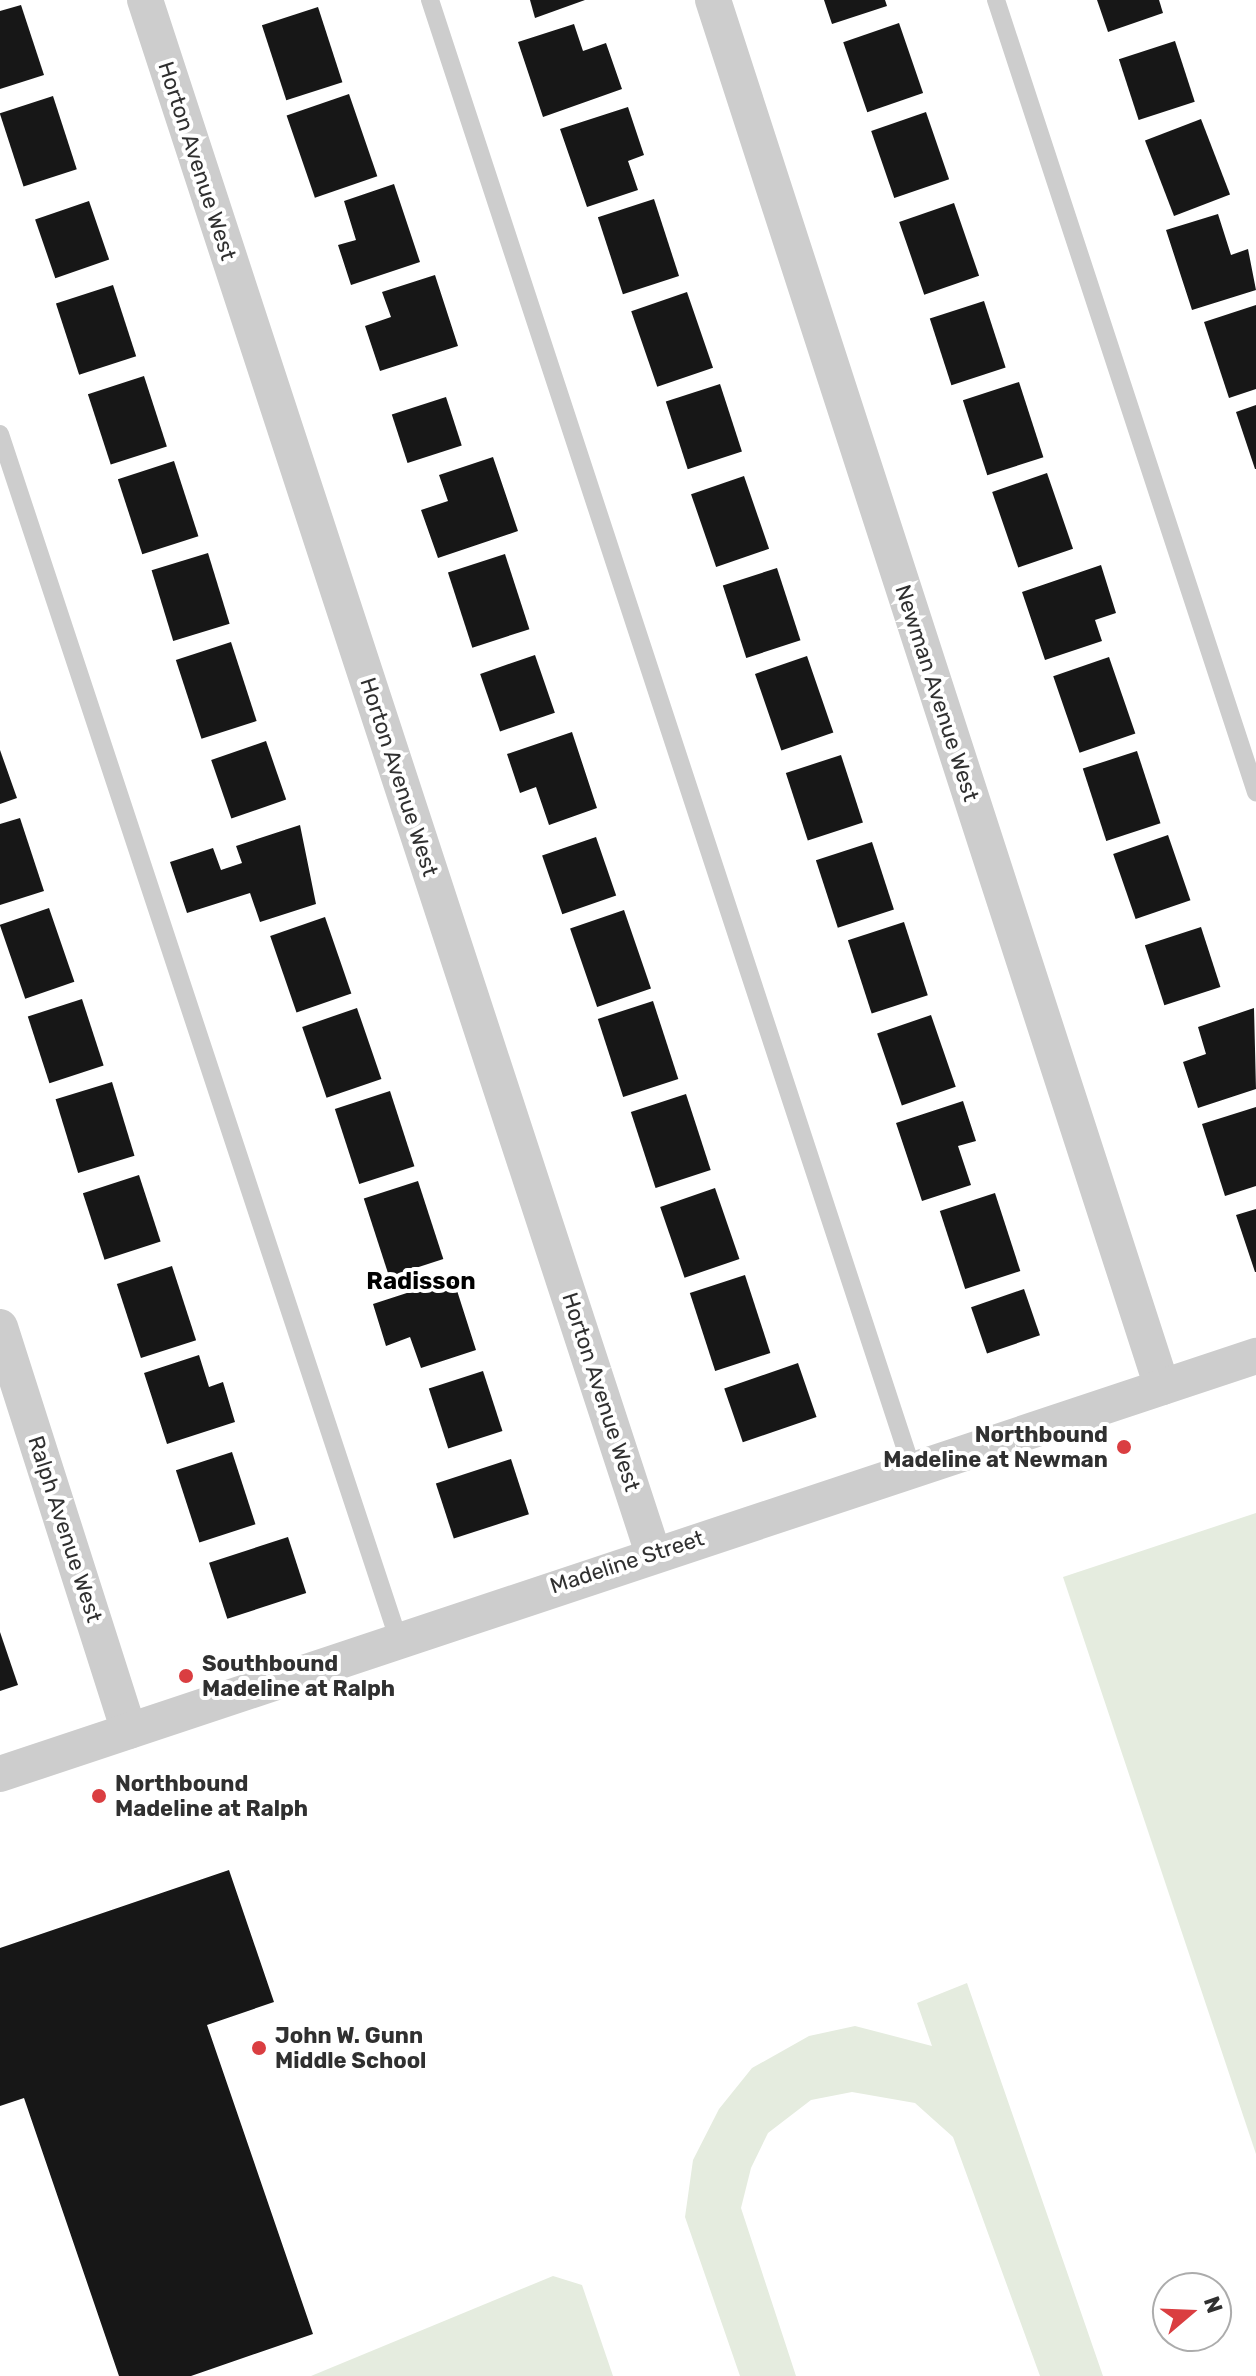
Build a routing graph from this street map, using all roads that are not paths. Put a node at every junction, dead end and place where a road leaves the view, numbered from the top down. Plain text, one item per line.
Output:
1 (145, 0) edge
2 (430, 0) edge
3 (713, 0) edge
4 (996, 0) edge
5 (0, 434) edge
6 (1256, 792) edge
7 (0, 1327) edge
8 (1256, 1356) edge
9 (1162, 1387) junction
10 (912, 1469) junction
11 (653, 1553) junction
12 (398, 1638) junction
13 (129, 1731) junction
14 (0, 1774) edge

1 - 11 street, Horton Avenue West
2 - 10 lane
3 - 9 street, Newman Avenue West
4 - 6 lane
5 - 12 lane
7 - 13 street, Ralph Avenue West
8 - 9 street, Madeline Street
9 - 10 street, Madeline Street
10 - 11 street, Madeline Street
11 - 12 street, Madeline Street
12 - 13 street, Madeline Street
13 - 14 street, Madeline Street

